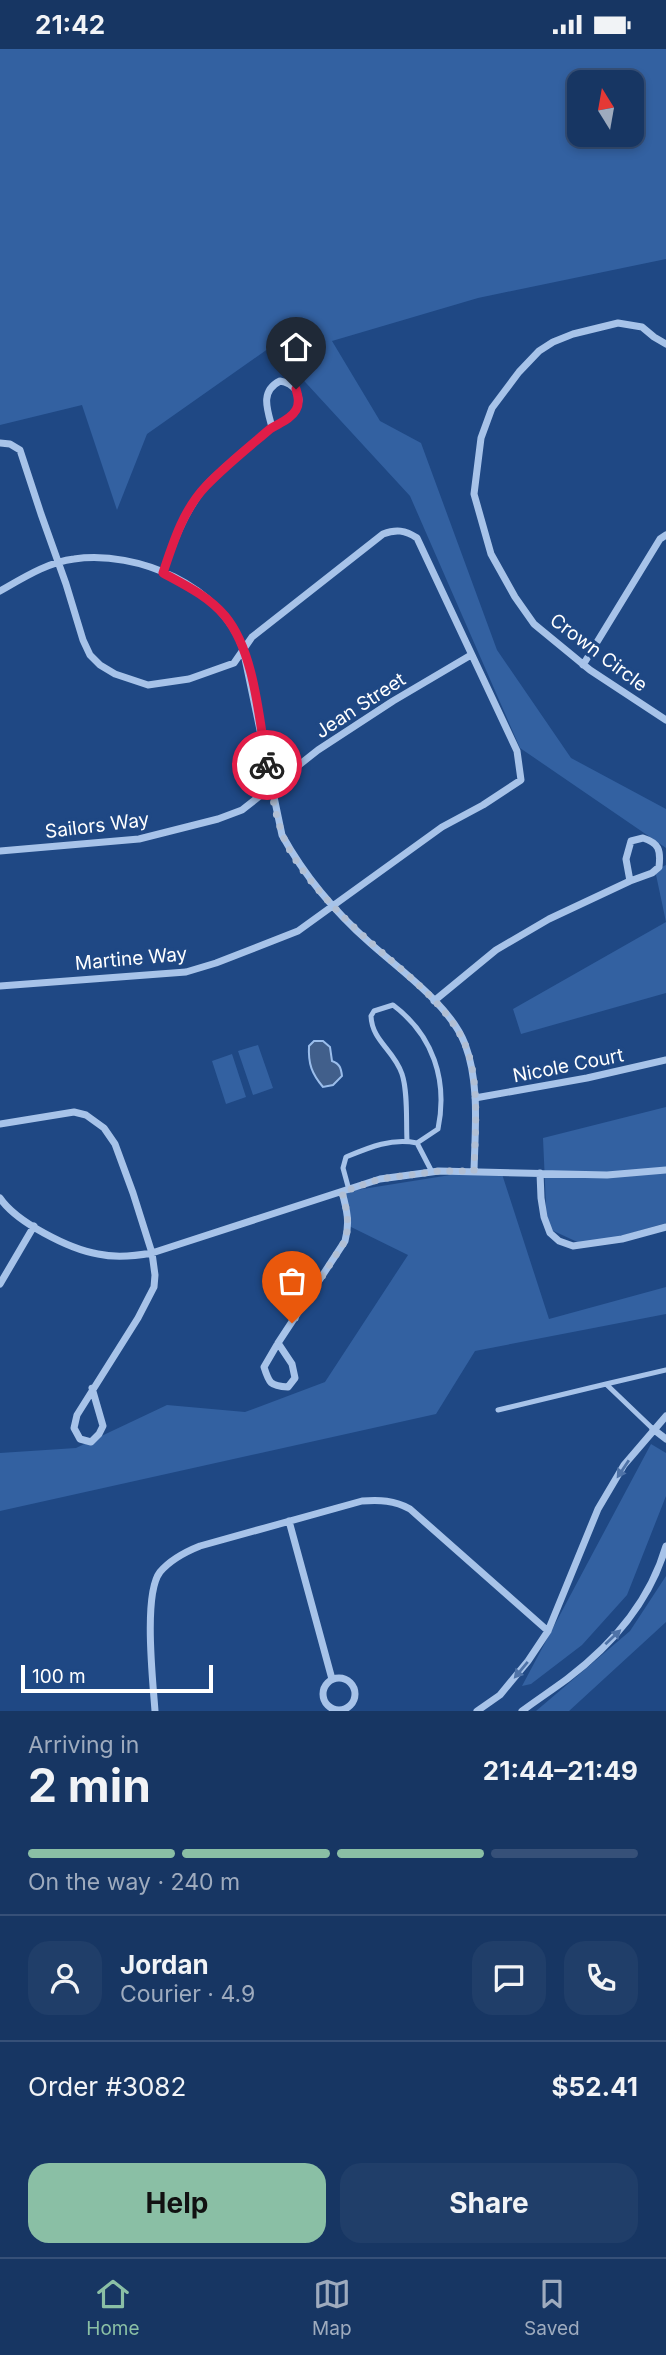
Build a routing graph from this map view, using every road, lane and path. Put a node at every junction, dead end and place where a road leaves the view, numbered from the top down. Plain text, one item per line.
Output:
1 (666, 344) edge
2 (272, 428) junction
3 (0, 443) edge
4 (666, 535) edge
5 (59, 563) junction
6 (163, 573) junction
7 (0, 591) edge
8 (243, 649) junction
9 (471, 655) junction
10 (583, 665) junction
11 (666, 720) edge
12 (271, 788) junction
13 (0, 851) edge
14 (630, 881) junction
15 (334, 905) junction
16 (0, 986) edge
17 (433, 1001) junction
18 (666, 1060) edge
19 (475, 1098) junction
20 (0, 1124) edge
21 (407, 1141) junction
22 (416, 1143) junction
23 (666, 1170) edge
24 (474, 1171) junction
25 (432, 1172) junction
26 (540, 1173) junction
27 (345, 1191) junction
28 (0, 1198) edge
29 (34, 1226) junction
30 (666, 1227) edge
31 (152, 1253) junction
32 (0, 1284) edge
33 (278, 1343) junction
34 (666, 1370) edge
35 (606, 1384) junction
36 (92, 1388) junction
37 (498, 1410) dead end
38 (666, 1416) edge
39 (653, 1429) junction
40 (666, 1439) edge
41 (289, 1521) junction
42 (666, 1546) edge
43 (548, 1631) junction
44 (332, 1679) junction
45 (488, 1708) edge
46 (155, 1711) edge
47 (477, 1711) edge
48 (523, 1711) edge

1 - 10 street, Crown Circle
2 - 2 street
2 - 6 street
3 - 5 street
4 - 10 street
5 - 6 street
5 - 7 street
5 - 8 street
6 - 8 street
8 - 9 street
8 - 12 street
9 - 12 street, Jean Street
9 - 15 street, Martine Way
10 - 11 street, Crown Circle
12 - 13 street, Sailors Way
12 - 15 street
14 - 14 street
14 - 17 street
15 - 16 street, Martine Way
15 - 17 street
17 - 19 street
18 - 19 street, Nicole Court
19 - 24 street
20 - 31 street
21 - 22 lane
21 - 22 lane
21 - 27 lane
22 - 25 lane
23 - 26 street
24 - 25 street
24 - 26 street
25 - 27 street
26 - 30 street
27 - 31 street
27 - 33 street
28 - 29 street
29 - 31 street
29 - 32 street
31 - 36 street
33 - 33 street
34 - 35 lane
35 - 37 lane
35 - 39 lane
36 - 36 street
38 - 39 street
39 - 40 street
39 -> 43 street
41 - 43 street
41 - 44 street
41 - 46 street
48 -> 42 street
43 -> 45 street
44 - 44 street
45 - 47 street

